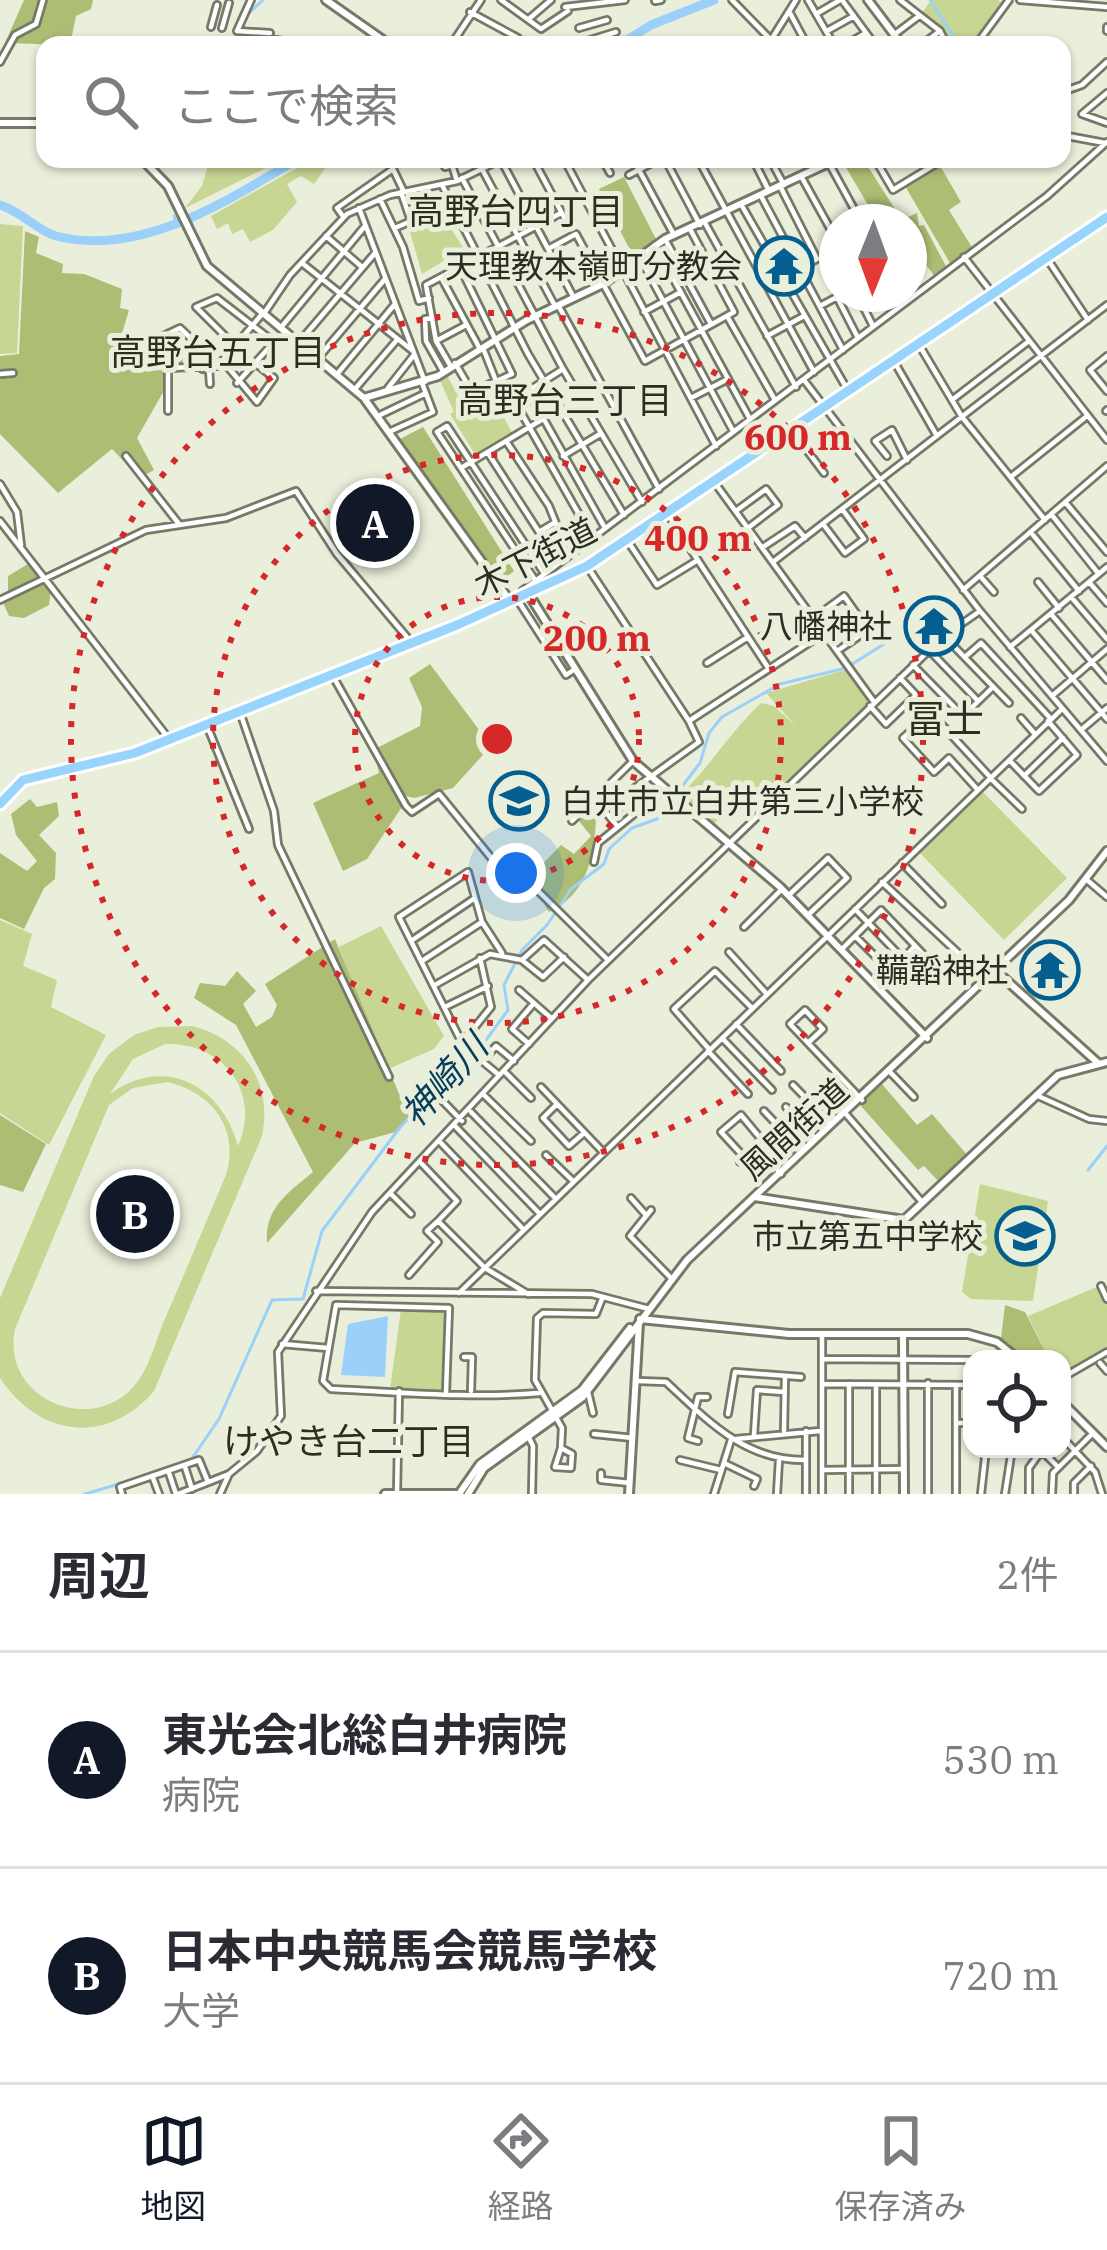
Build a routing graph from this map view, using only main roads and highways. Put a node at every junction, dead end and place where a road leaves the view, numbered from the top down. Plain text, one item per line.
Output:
1 (1107, 217) edge
2 (0, 804) edge

1 - 2 main road, 木下街道

